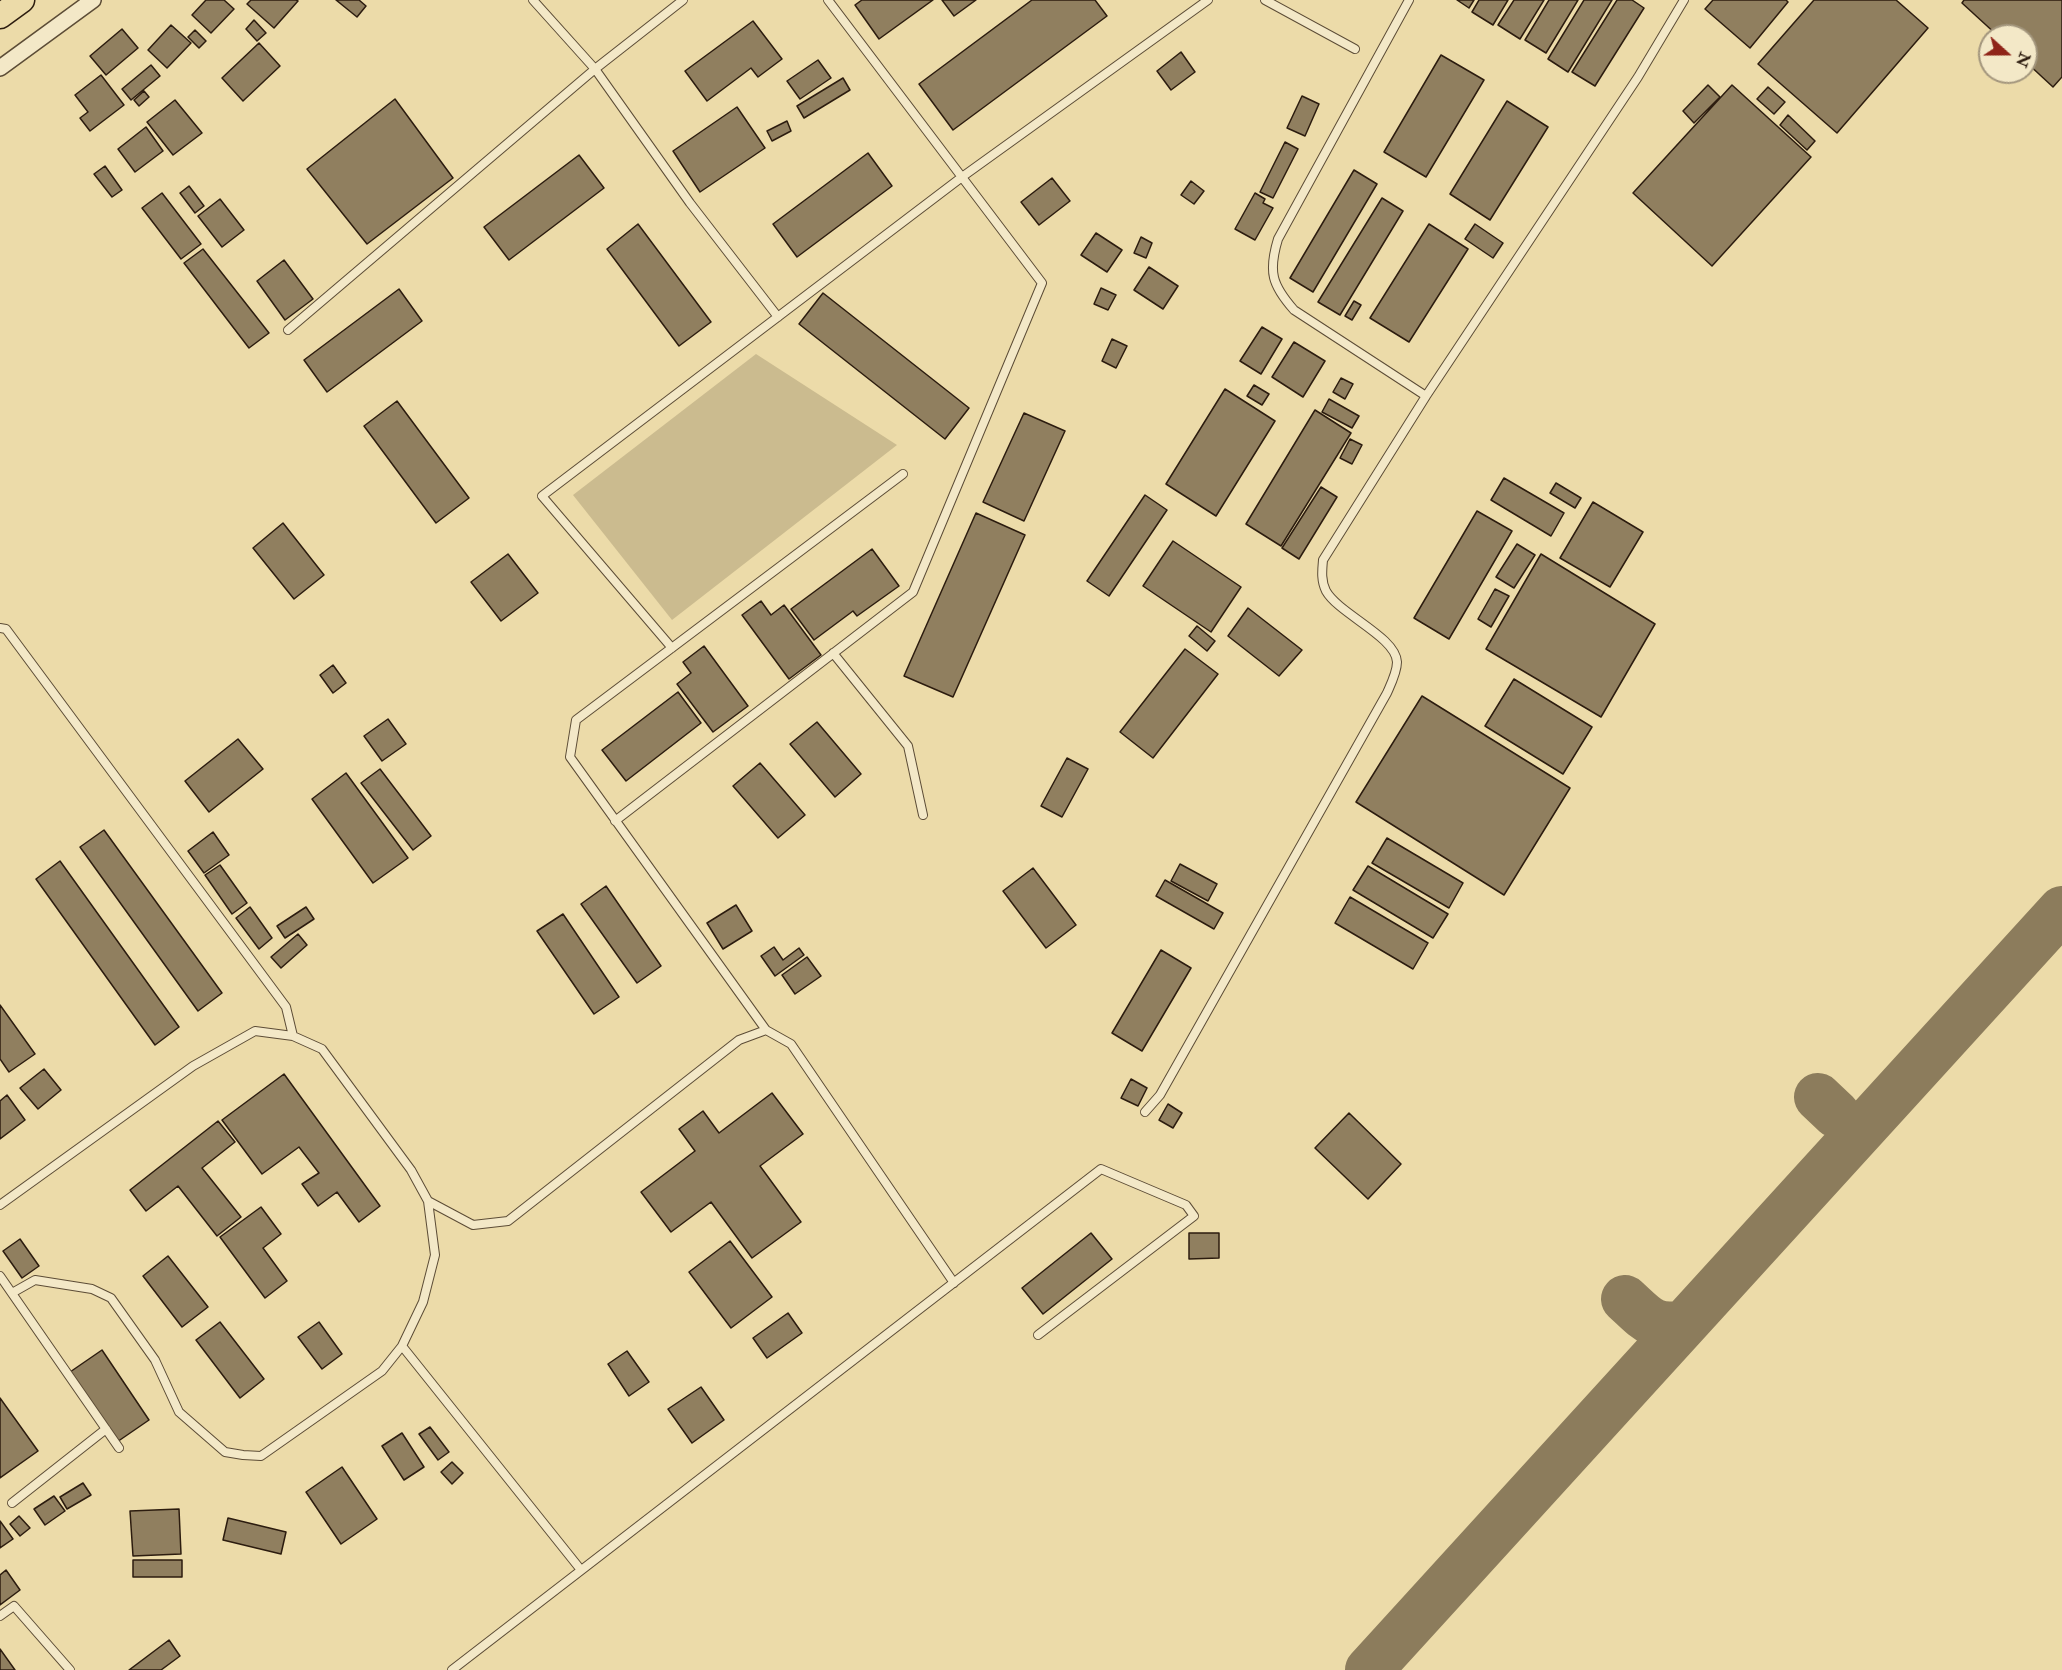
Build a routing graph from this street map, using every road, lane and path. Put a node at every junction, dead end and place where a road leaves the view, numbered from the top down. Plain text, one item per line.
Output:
1 (22, 0) edge
2 (93, 0) edge
3 (533, 0) edge
4 (683, 0) edge
5 (828, 0) edge
6 (1208, 0) edge
7 (1265, 0) edge
8 (1409, 0) edge
9 (1684, 0) edge
10 (0, 16) edge
11 (1355, 49) dead end
12 (0, 68) edge
13 (595, 69) junction
14 (962, 177) junction
15 (778, 317) junction
16 (288, 330) dead end
17 (1426, 396) junction
18 (903, 474) dead end
19 (0, 628) edge
20 (672, 648) junction
21 (833, 653) junction
22 (923, 815) dead end
23 (615, 821) junction
24 (766, 1030) junction
25 (293, 1036) junction
26 (1145, 1112) dead end
27 (428, 1202) junction
28 (0, 1205) edge
29 (0, 1276) edge
30 (954, 1283) junction
31 (12, 1293) junction
32 (1038, 1335) dead end
33 (402, 1346) junction
34 (106, 1429) junction
35 (119, 1448) dead end
36 (12, 1503) dead end
37 (581, 1570) junction
38 (0, 1616) edge
39 (70, 1670) edge
40 (452, 1670) edge

1 - 10 main road
2 - 12 street
3 - 13 lane
4 - 13 lane
5 - 14 lane
6 - 14 lane
7 - 11 lane
8 - 17 lane
9 - 17 lane
13 - 15 lane
13 - 16 lane
14 - 15 lane
14 - 21 lane
15 - 20 lane
17 - 26 lane
18 - 20 lane
19 - 25 lane
20 - 23 lane
21 - 22 lane
21 - 23 lane
23 - 24 lane
24 - 27 lane
24 - 30 lane
25 - 27 lane
25 - 28 lane
27 - 33 lane
29 - 31 lane
30 - 32 lane
30 - 37 lane
31 - 33 lane
31 - 34 lane
33 - 37 lane
34 - 35 lane
34 - 36 lane
37 - 40 lane
38 - 39 lane

